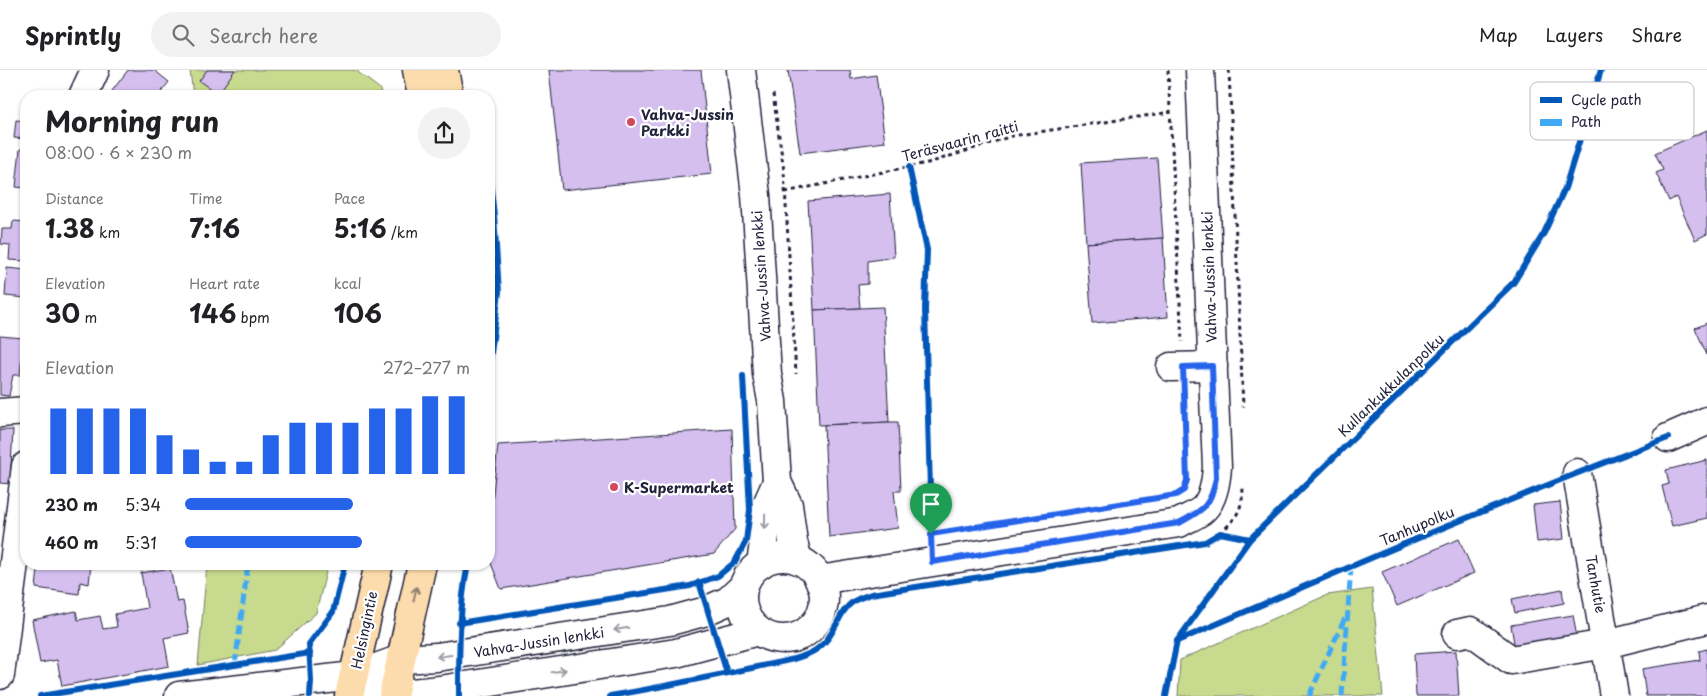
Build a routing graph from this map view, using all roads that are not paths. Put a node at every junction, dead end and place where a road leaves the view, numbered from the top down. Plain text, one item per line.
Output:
1 (95, 70) edge
2 (417, 70) edge
3 (444, 70) edge
4 (741, 70) edge
5 (1200, 70) edge
6 (86, 90) edge
7 (421, 90) edge
8 (448, 90) edge
9 (1212, 366) junction
10 (1177, 367) road end
11 (20, 411) edge
12 (0, 413) edge
13 (1707, 421) edge
14 (1668, 438) dead end
15 (1577, 473) dead end
16 (777, 482) junction
17 (20, 517) edge
18 (798, 560) junction
19 (760, 564) junction
20 (378, 570) edge
21 (421, 570) edge
22 (819, 580) junction
23 (744, 587) junction
24 (1707, 619) edge
25 (758, 631) junction
26 (1457, 634) dead end
27 (1606, 644) junction
28 (401, 659) junction
29 (0, 675) edge
30 (533, 685) edge
31 (351, 686) edge
32 (393, 695) edge
33 (179, 696) edge
34 (1614, 696) edge

1 - 6 street
2 - 7 main road
3 - 8 main road
4 - 16 street, Vahva-Jussin lenkki
5 - 9 street, Vahva-Jussin lenkki
9 - 10 street
9 - 22 street, Vahva-Jussin lenkki
11 - 12 street
13 - 14 street
15 - 27 street, Tanhutie
16 - 18 street, Vahva-Jussin lenkki
16 -> 19 street, Vahva-Jussin lenkki
17 - 29 street
18 - 19 street
18 - 22 street
19 - 23 street
20 - 31 main road, Helsingintie
28 -> 21 main road
22 - 25 street
23 - 25 street
23 -> 28 street, Vahva-Jussin lenkki
24 - 27 street
30 -> 25 street
26 - 27 street
27 - 34 street, Tanhutie
28 - 31 street, Vahva-Jussin lenkki
28 - 32 main road
30 - 32 street
31 - 32 street
31 - 33 street, Vahva-Jussin lenkki

